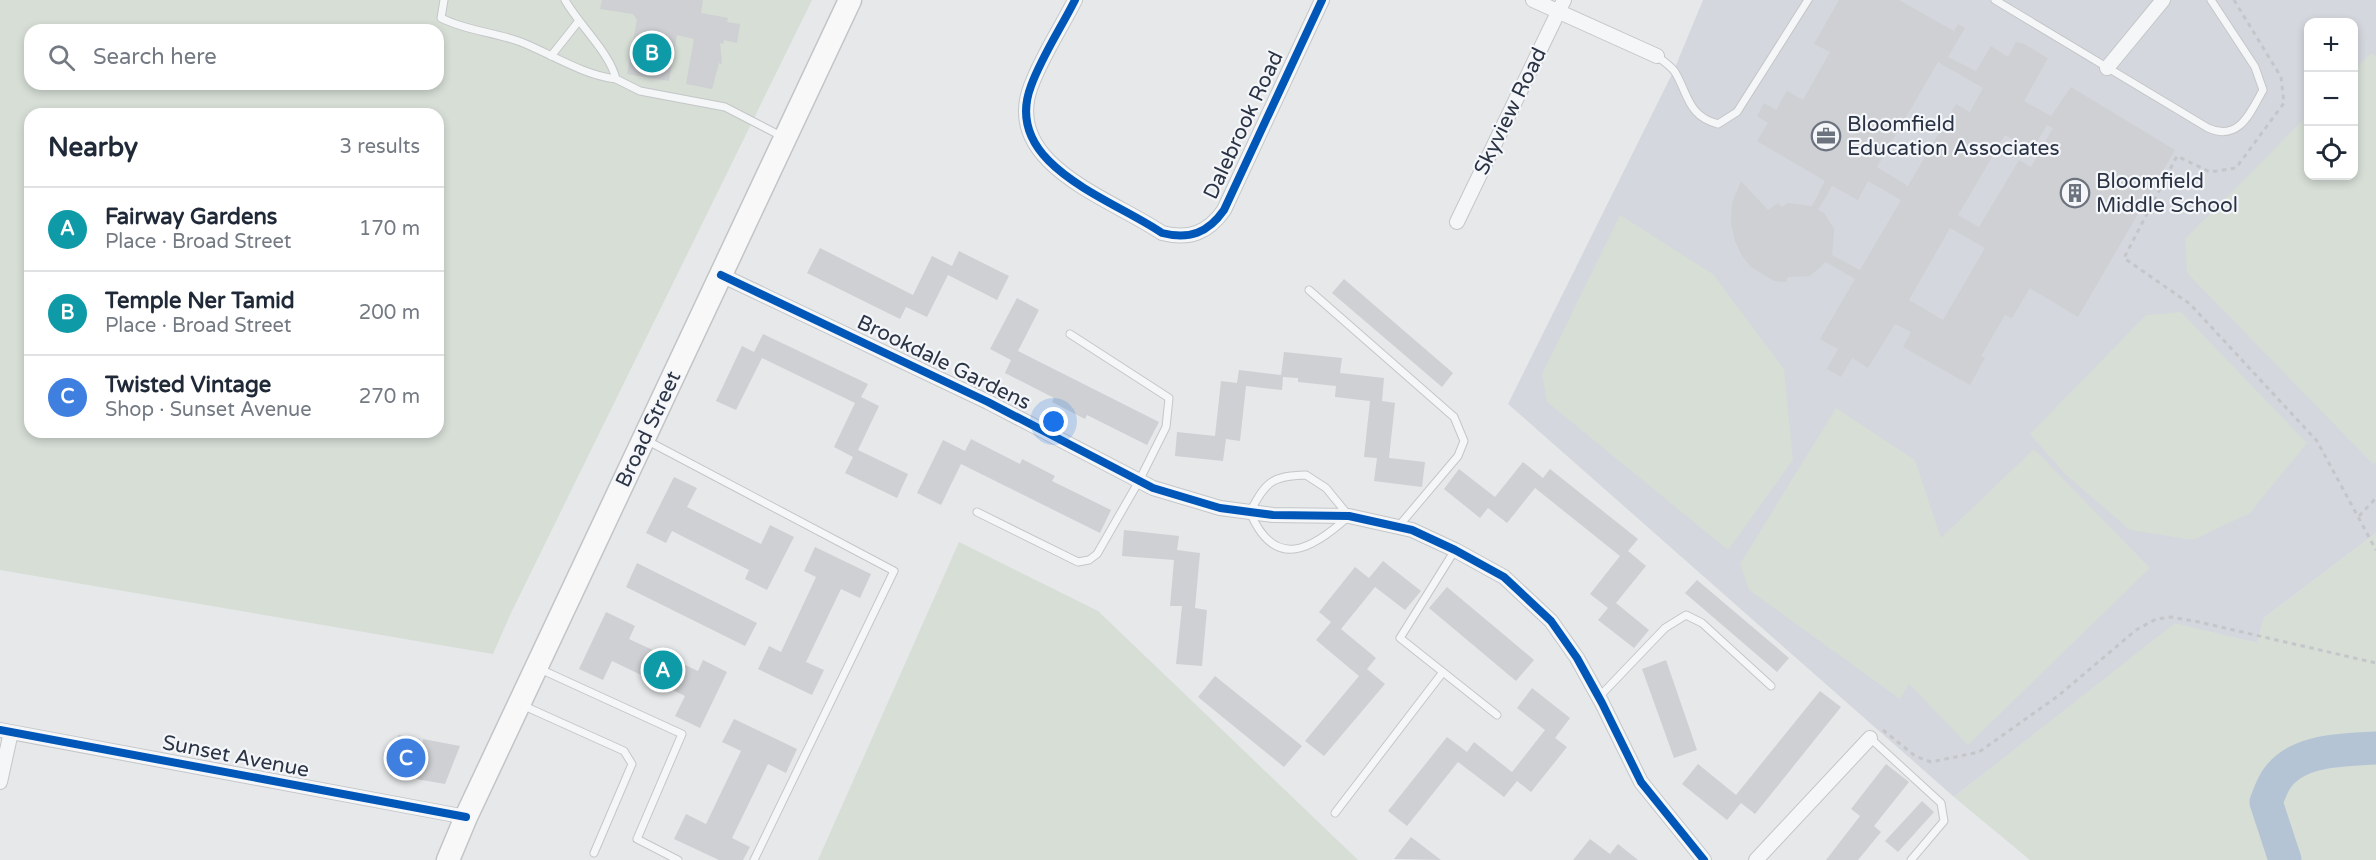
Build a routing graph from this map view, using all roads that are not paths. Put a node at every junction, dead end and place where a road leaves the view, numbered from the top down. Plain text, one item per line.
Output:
1 (444, 0) edge
2 (565, 0) edge
3 (850, 0) edge
4 (1075, 0) edge
5 (1322, 0) edge
6 (1533, 0) edge
7 (1808, 0) edge
8 (1995, 0) edge
9 (2163, 0) edge
10 (2211, 0) edge
11 (1561, 6) edge
12 (578, 22) junction
13 (551, 56) junction
14 (1657, 56) joint
15 (2107, 68) junction
16 (616, 79) junction
17 (785, 138) junction
18 (1457, 222) dead end
19 (721, 275) junction
20 (1309, 290) dead end
21 (1070, 334) dead end
22 (644, 438) junction
23 (1139, 481) junction
24 (977, 512) dead end
25 (1250, 512) junction
26 (1349, 516) junction
27 (1398, 527) junction
28 (1455, 550) junction
29 (537, 667) junction
30 (1443, 672) junction
31 (1771, 686) dead end
32 (1599, 697) junction
33 (519, 704) junction
34 (1497, 715) dead end
35 (6, 731) edge
36 (1870, 738) joint
37 (0, 782) edge
38 (1335, 813) dead end
39 (466, 817) junction
40 (594, 853) dead end
41 (1760, 858) edge
42 (448, 860) edge
43 (678, 860) edge
44 (754, 860) edge
45 (1704, 860) edge
46 (1911, 860) edge

1 - 13 lane
2 - 12 lane
3 - 17 main road, Broad Street
4 - 5 street, Dalebrook Road
6 - 11 street
7 - 14 lane
8 - 15 lane
9 - 15 street
10 - 15 lane
11 - 14 street
11 - 18 street, Skyview Road
12 - 13 lane
12 - 16 lane
13 - 16 lane
16 - 17 lane
17 - 19 main road, Broad Street
19 - 22 main road, Broad Street
19 - 23 street, Brookdale Gardens
20 - 27 lane
21 - 23 lane
22 - 29 main road, Broad Street
22 - 44 lane
23 - 24 lane
23 - 25 street, Brookdale Gardens
25 - 26 street, Brookdale Gardens
25 - 26 lane
25 - 26 lane
26 - 27 street, Brookdale Gardens
27 - 28 street, Brookdale Gardens
28 - 30 lane
28 - 32 street, Brookdale Gardens
29 - 33 main road, Broad Street
29 - 43 lane
30 - 34 lane
30 - 38 lane
31 - 32 lane
32 - 45 street, Brookdale Gardens
33 - 39 main road, Broad Street
33 - 40 lane
35 - 37 street
35 - 39 street, Sunset Avenue
36 - 41 street
36 - 46 lane
39 - 42 main road, Broad Street

